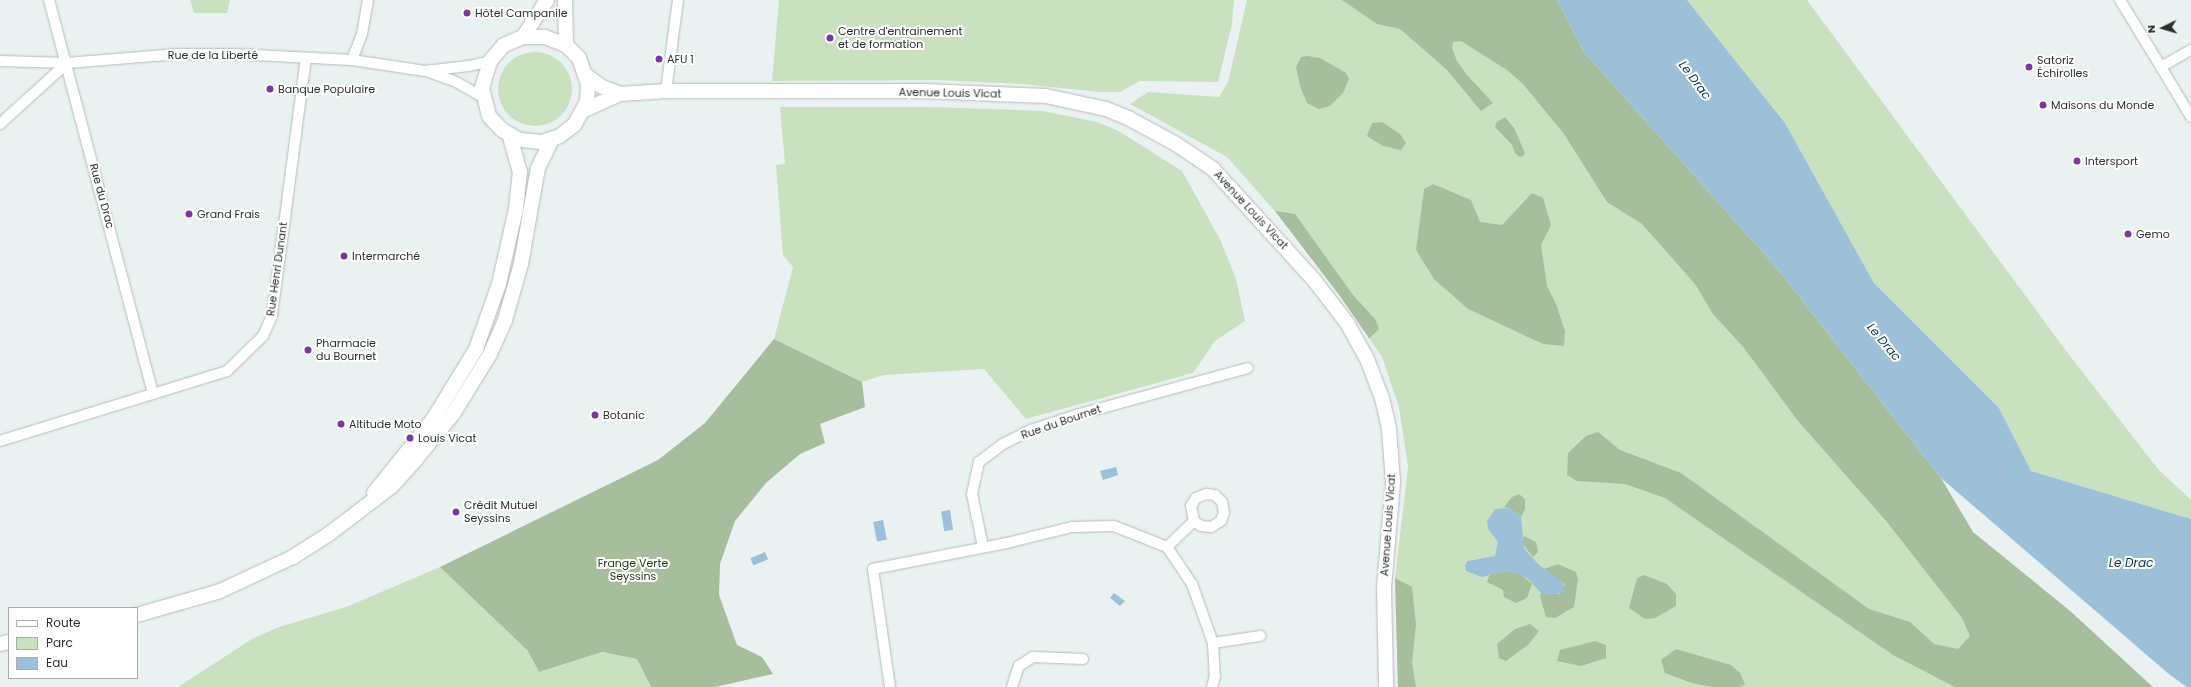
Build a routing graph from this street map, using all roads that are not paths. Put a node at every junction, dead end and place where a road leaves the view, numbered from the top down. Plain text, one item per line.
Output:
1 (49, 0) edge
2 (368, 0) edge
3 (547, 0) edge
4 (565, 0) edge
5 (678, 0) edge
6 (2120, 0) edge
7 (523, 37) junction
8 (566, 45) junction
9 (2191, 50) edge
10 (306, 58) junction
11 (352, 60) junction
12 (0, 61) edge
13 (490, 61) junction
14 (67, 63) junction
15 (2161, 68) junction
16 (425, 70) junction
17 (586, 75) junction
18 (666, 91) junction
19 (620, 94) junction
20 (483, 97) junction
21 (584, 110) junction
22 (2191, 117) edge
23 (0, 124) edge
24 (510, 136) junction
25 (552, 139) junction
26 (1248, 368) dead end
27 (153, 393) junction
28 (0, 441) edge
29 (370, 500) junction
30 (1194, 521) dead end
31 (983, 547) junction
32 (1167, 547) junction
33 (138, 615) edge
34 (1260, 636) dead end
35 (1213, 643) junction
36 (1083, 659) dead end
37 (890, 687) edge
38 (1012, 687) edge
39 (1212, 687) edge
40 (1386, 687) edge

1 - 14 street, Rue du Drac
2 - 11 street
3 - 7 main road
4 - 8 main road
5 - 18 street
6 - 15 street
7 - 8 main road
7 - 13 main road
8 - 17 main road
9 - 15 street
10 - 11 street, Rue de la Liberté
10 - 14 street, Rue de la Liberté
10 - 27 street, Rue Henri Dunant
11 - 16 street, Rue de la Liberté
12 - 14 street, Rue de la Liberté
13 - 16 street, Rue de la Liberté
13 - 20 main road
14 - 23 street
14 - 27 street, Rue du Drac
15 - 22 street
16 - 20 street, Rue de la Liberté
17 - 19 main road
17 - 21 main road
18 - 19 main road, Avenue Louis Vicat
18 - 40 main road, Avenue Louis Vicat
19 - 21 main road
20 - 24 main road
21 - 25 main road
24 - 25 main road
24 - 29 main road
25 - 29 main road
26 - 31 street, Rue du Bournet
27 - 28 street, Rue Henri Dunant
29 - 33 main road
30 - 32 street
31 - 32 street
31 - 37 street
32 - 35 street
34 - 35 street
35 - 39 street
36 - 38 street

